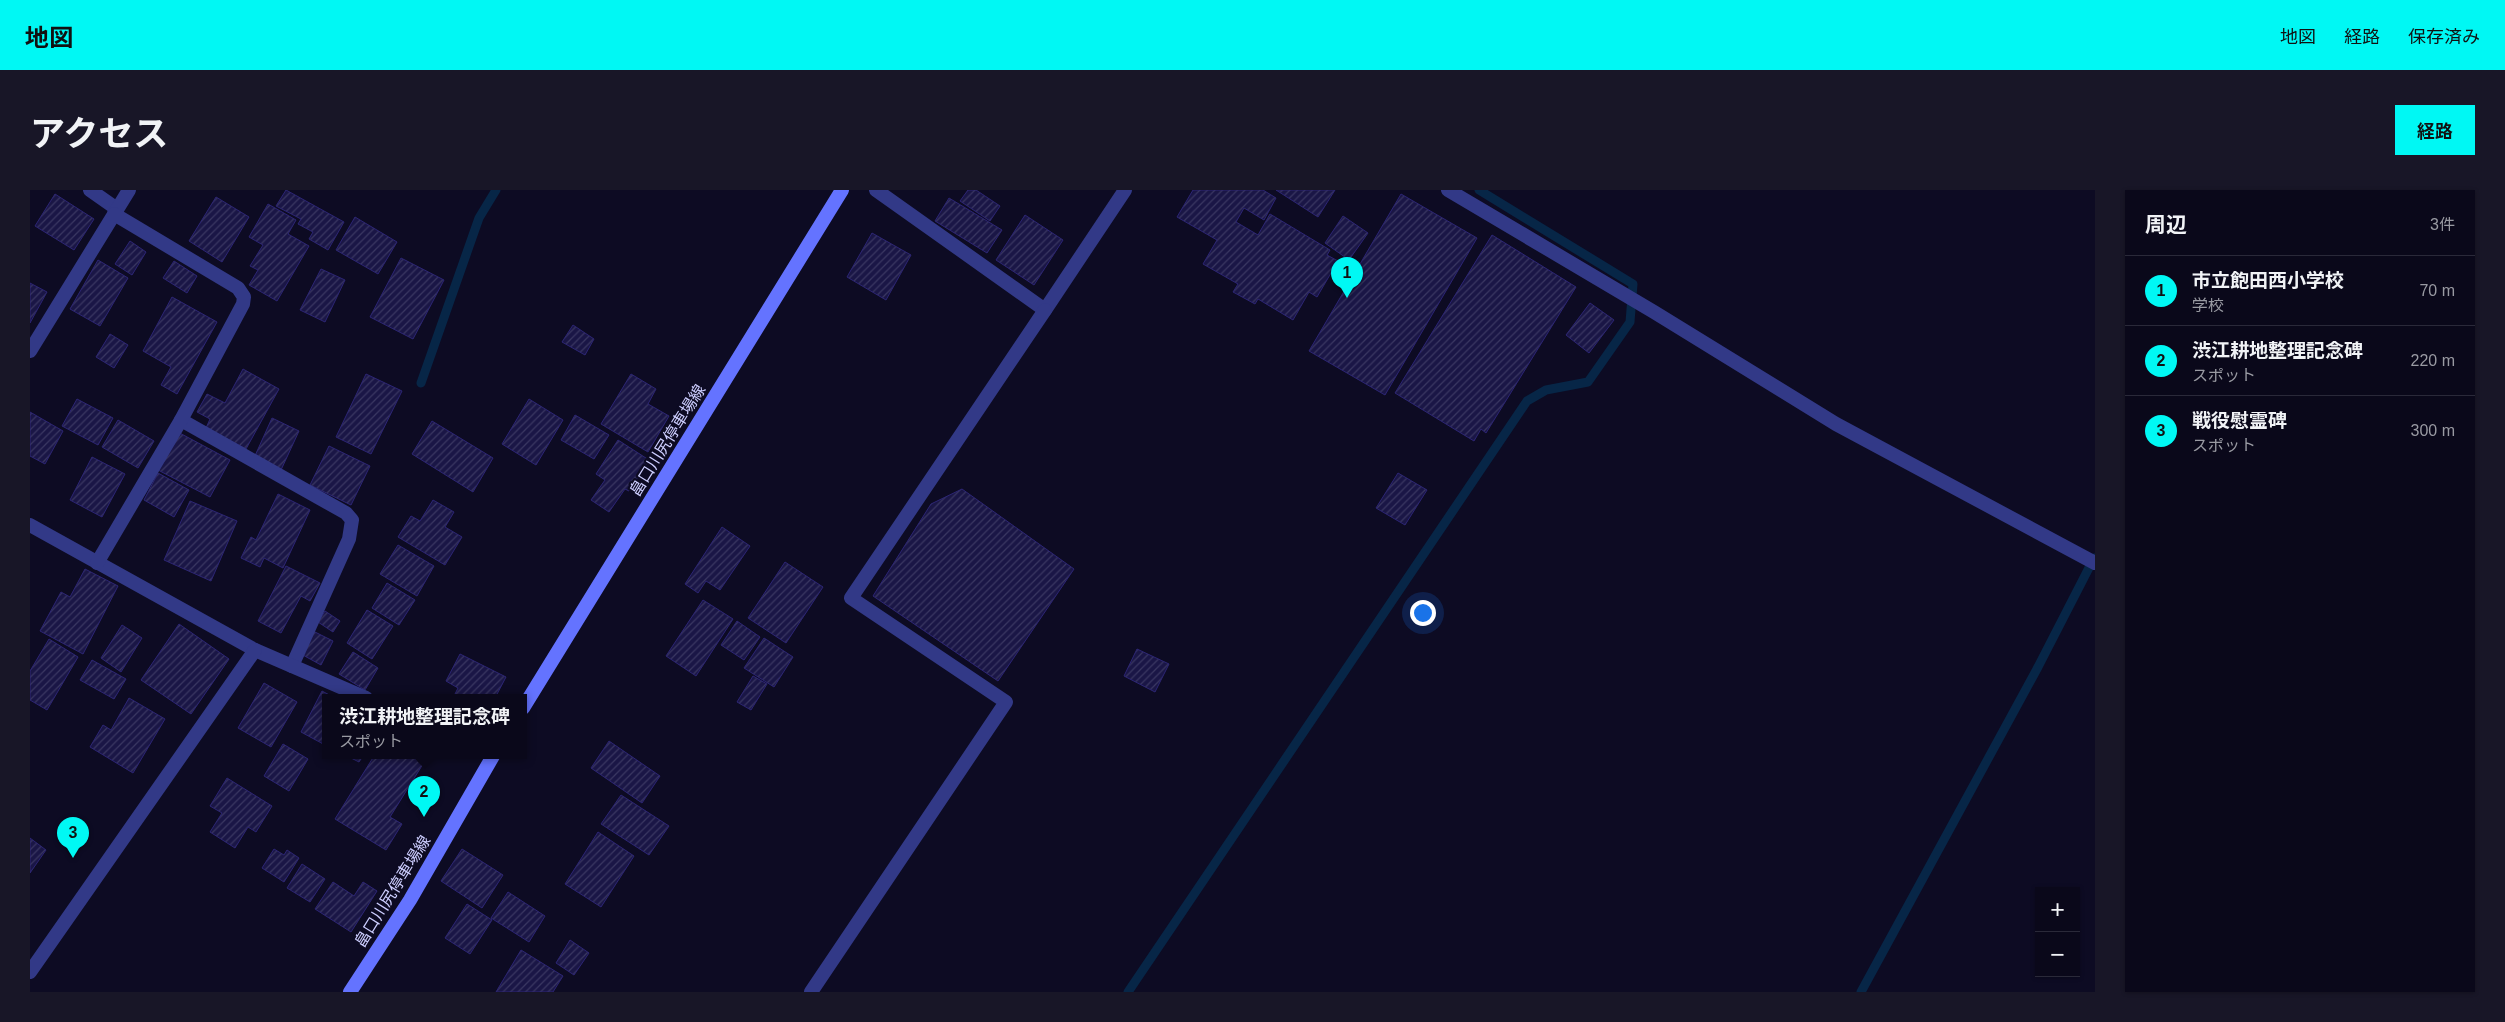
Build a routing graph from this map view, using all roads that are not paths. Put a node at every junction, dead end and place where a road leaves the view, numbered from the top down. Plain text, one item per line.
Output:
1 (90, 190) edge
2 (129, 190) edge
3 (842, 190) edge
4 (876, 190) edge
5 (1125, 190) edge
6 (1448, 190) edge
7 (115, 212) junction
8 (1045, 310) junction
9 (30, 350) edge
10 (181, 420) junction
11 (30, 526) edge
12 (97, 563) junction
13 (2095, 563) edge
14 (255, 650) junction
15 (292, 666) junction
16 (357, 694) edge
17 (527, 702) edge
18 (491, 759) edge
19 (30, 972) edge
20 (350, 992) edge
21 (811, 992) edge

1 - 7 street
2 - 7 street
3 - 17 main road, 畠口川尻停車場線
4 - 8 street
5 - 8 street
6 - 13 street
7 - 9 street
7 - 10 street
8 - 21 street
10 - 12 street
10 - 15 street
11 - 12 street
12 - 14 street
14 - 15 street
14 - 19 street
15 - 16 street
18 - 20 main road, 畠口川尻停車場線

